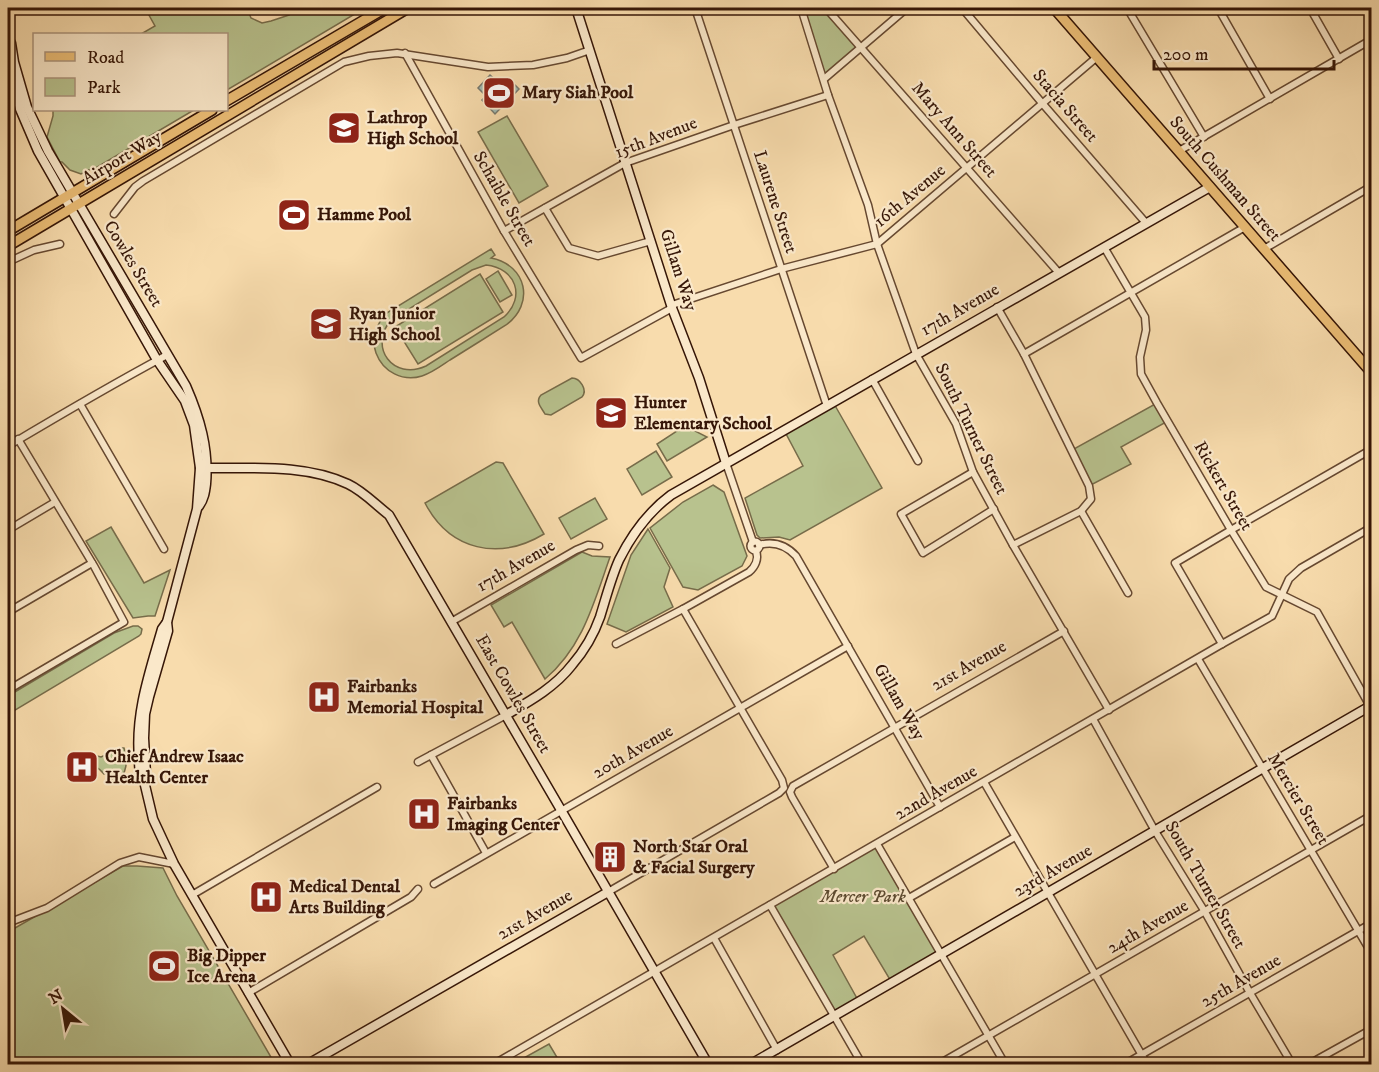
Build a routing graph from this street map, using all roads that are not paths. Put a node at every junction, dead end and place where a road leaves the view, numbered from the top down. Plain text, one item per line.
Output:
1 (385, 8) edge
2 (408, 8) edge
3 (576, 8) edge
4 (695, 8) edge
5 (801, 8) edge
6 (826, 8) edge
7 (907, 8) edge
8 (962, 8) edge
9 (1054, 8) edge
10 (1127, 8) edge
11 (1218, 8) edge
12 (1310, 8) edge
13 (8, 37) edge
14 (1369, 41) dead end
15 (861, 47) junction
16 (590, 50) junction
17 (405, 53) junction
18 (1097, 57) junction
19 (1339, 58) junction
20 (8, 61) edge
21 (824, 79) junction
22 (828, 95) junction
23 (1270, 99) junction
24 (228, 100) edge
25 (1042, 103) junction
26 (210, 111) edge
27 (734, 125) junction
28 (1204, 137) junction
29 (1179, 151) junction
30 (625, 163) junction
31 (966, 168) junction
32 (1371, 186) edge
33 (1210, 187) junction
34 (68, 194) junction
35 (74, 205) junction
36 (545, 208) junction
37 (114, 213) dead end
38 (1146, 223) junction
39 (1245, 227) junction
40 (8, 231) edge
41 (504, 231) junction
42 (651, 241) junction
43 (60, 244) dead end
44 (877, 244) junction
45 (8, 246) edge
46 (1104, 247) junction
47 (1264, 249) junction
48 (8, 262) edge
49 (781, 268) junction
50 (1059, 273) junction
51 (1132, 292) junction
52 (672, 306) junction
53 (997, 307) junction
54 (916, 354) junction
55 (1023, 354) junction
56 (167, 355) junction
57 (581, 358) joint
58 (157, 360) junction
59 (1371, 373) edge
60 (872, 379) junction
61 (80, 404) junction
62 (826, 406) junction
63 (18, 440) junction
64 (8, 446) edge
65 (1371, 449) edge
66 (918, 461) dead end
67 (726, 463) junction
68 (204, 468) junction
69 (973, 472) junction
70 (55, 502) junction
71 (994, 509) junction
72 (1082, 511) junction
73 (1371, 527) edge
74 (8, 530) edge
75 (1231, 530) junction
76 (1013, 545) junction
77 (599, 546) dead end
78 (756, 546) junction
79 (164, 549) dead end
80 (92, 563) junction
81 (1128, 593) dead end
82 (1281, 596) junction
83 (683, 609) junction
84 (8, 612) edge
85 (451, 622) junction
86 (1064, 631) junction
87 (616, 644) dead end
88 (1221, 644) junction
89 (848, 646) junction
90 (1198, 659) junction
91 (8, 690) edge
92 (1371, 707) edge
93 (740, 708) junction
94 (1109, 710) junction
95 (506, 715) junction
96 (1093, 719) junction
97 (895, 727) junction
98 (431, 755) junction
99 (418, 762) dead end
100 (1263, 769) junction
101 (984, 782) junction
102 (377, 787) dead end
103 (940, 807) junction
104 (561, 810) junction
105 (1371, 815) edge
106 (1155, 831) junction
107 (1014, 837) junction
108 (878, 844) junction
109 (1311, 850) junction
110 (486, 853) junction
111 (174, 864) junction
112 (834, 869) junction
113 (434, 884) dead end
114 (418, 889) dead end
115 (608, 892) junction
116 (1049, 893) junction
117 (192, 895) junction
118 (909, 898) junction
119 (770, 905) junction
120 (1205, 912) junction
121 (1371, 923) edge
122 (8, 925) edge
123 (1358, 931) junction
124 (714, 938) junction
125 (942, 954) junction
126 (1371, 954) edge
127 (655, 972) junction
128 (1095, 974) junction
129 (248, 993) junction
130 (1250, 993) junction
131 (835, 1015) junction
132 (1371, 1029) edge
133 (989, 1036) junction
134 (777, 1050) junction
135 (1142, 1055) junction
136 (290, 1065) edge
137 (308, 1065) edge
138 (494, 1065) edge
139 (708, 1065) edge
140 (751, 1065) edge
141 (862, 1065) edge
142 (939, 1065) edge
143 (1005, 1065) edge
144 (1125, 1065) edge
145 (1147, 1065) edge
146 (1292, 1065) edge
147 (1309, 1065) edge

1 - 24 main road
2 - 35 main road, Airport Way
3 - 16 street, Gillam Way
4 - 27 street, Laurene Street
5 - 21 street, South Turner Street
6 - 15 street, Mary Ann Street
7 - 15 street
8 - 25 street, Stacia Street
9 - 18 main road, South Cushman Street
10 - 28 street
11 - 23 street
12 - 19 street
13 - 34 street, Cowles Street
14 - 19 street
15 - 21 street
15 - 31 street, Mary Ann Street
16 - 17 street
16 - 30 street, Gillam Way
17 - 37 street
17 - 41 street, Schaible Street
18 - 25 street, 16th Avenue
18 - 29 main road, South Cushman Street
19 - 23 street
20 - 34 street, Cowles Street
21 - 22 street, South Turner Street
22 - 27 street, 15th Avenue
22 - 44 street, South Turner Street
23 - 28 street
25 - 31 street, 16th Avenue
25 - 38 street, Stacia Street
26 - 34 main road, Airport Way
27 - 30 street, 15th Avenue
27 - 49 street, Laurene Street
28 - 29 street
29 - 33 main road, South Cushman Street
30 - 36 street, 15th Avenue
30 - 42 street, Gillam Way
31 - 44 street, 16th Avenue
31 - 50 street, Mary Ann Street
32 - 47 street
33 - 38 street, 17th Avenue
33 - 39 main road, South Cushman Street
34 - 35 street, Cowles Street
34 - 40 main road, Airport Way
35 - 45 main road, Airport Way
35 - 56 street, Cowles Street
35 - 58 street, Cowles Street
36 - 41 street, 15th Avenue
36 - 42 street
38 - 46 street, 17th Avenue
39 - 47 main road, South Cushman Street
39 - 51 street
41 - 57 street, Schaible Street
42 - 52 street, Gillam Way
43 - 48 street
44 - 49 street, 16th Avenue
44 - 54 street, South Turner Street
46 - 50 street, 17th Avenue
46 - 51 street, Rickert Street
47 - 59 main road, South Cushman Street
49 - 52 street, 16th Avenue
49 - 62 street, Laurene Street
50 - 53 street, 17th Avenue
51 - 55 street
51 - 75 street, Rickert Street
52 - 57 street, 16th Avenue
52 - 67 street, Gillam Way
53 - 54 street, 17th Avenue
53 - 55 street
54 - 60 street, 17th Avenue
54 - 69 street, South Turner Street
55 - 72 street
56 - 58 street
56 - 68 street, Cowles Street
58 - 61 street
58 - 68 street, Cowles Street
60 - 62 street, 17th Avenue
60 - 66 street
61 - 63 street
61 - 79 street
62 - 67 street, 17th Avenue
63 - 64 street
63 - 70 street
65 - 75 street
67 - 78 street, Gillam Way
67 - 95 street, 17th Avenue
68 - 85 street, East Cowles Street
68 - 111 street
69 - 71 street, South Turner Street
69 - 71 street
70 - 74 street
70 - 80 street
71 - 76 street, South Turner Street
72 - 76 street
72 - 81 street
73 - 82 street, 22nd Avenue
75 - 82 street, Rickert Street
75 - 88 street
76 - 86 street, South Turner Street
77 - 85 street, 17th Avenue
78 - 83 street
78 - 89 street, Gillam Way
80 - 84 street
80 - 91 street
82 - 88 street, 22nd Avenue
82 - 92 street, Rickert Street
83 - 87 street
83 - 93 street
85 - 95 street, East Cowles Street
86 - 94 street, South Turner Street
86 - 97 street, 21st Avenue
88 - 90 street, 22nd Avenue
89 - 93 street, 20th Avenue
89 - 97 street, Gillam Way
90 - 94 street, 22nd Avenue
90 - 100 street, Mercier Street
92 - 100 street, 23rd Avenue
93 - 104 street, 20th Avenue
93 - 115 street, 21st Avenue
94 - 96 street, 22nd Avenue
95 - 98 street
95 - 104 street, East Cowles Street
96 - 101 street, 22nd Avenue
96 - 106 street, South Turner Street
97 - 103 street, Gillam Way
97 - 112 street, 21st Avenue
98 - 99 street
98 - 110 street
100 - 106 street, 23rd Avenue
100 - 109 street, Mercier Street
101 - 103 street, 22nd Avenue
101 - 107 street
102 - 117 street
103 - 108 street, 22nd Avenue
104 - 110 street, 20th Avenue
104 - 115 street, East Cowles Street
105 - 109 street, 24th Avenue
106 - 116 street, 23rd Avenue
106 - 120 street, South Turner Street
107 - 116 street
107 - 118 street
108 - 112 street, 22nd Avenue
108 - 118 street
109 - 120 street, 24th Avenue
109 - 123 street, Mercier Street
110 - 113 street, 20th Avenue
111 - 117 street
111 - 122 street
112 - 119 street, 22nd Avenue
114 - 129 street
115 - 127 street, East Cowles Street
115 - 137 street, 21st Avenue
116 - 125 street, 23rd Avenue
116 - 128 street
117 - 129 street
118 - 125 street
119 - 124 street, 22nd Avenue
119 - 131 street
120 - 128 street, 24th Avenue
120 - 130 street, South Turner Street
121 - 123 street, 25th Avenue
123 - 126 street, Mercier Street
123 - 130 street, 25th Avenue
124 - 127 street, 22nd Avenue
124 - 134 street
125 - 131 street, 23rd Avenue
125 - 133 street
127 - 138 street, 22nd Avenue
127 - 139 street, East Cowles Street
128 - 133 street, 24th Avenue
128 - 135 street
129 - 136 street
130 - 135 street, 25th Avenue
130 - 146 street, South Turner Street
131 - 134 street, 23rd Avenue
131 - 141 street
132 - 147 street
133 - 142 street, 24th Avenue
133 - 143 street
134 - 140 street, 23rd Avenue
135 - 144 street, 25th Avenue
135 - 145 street

